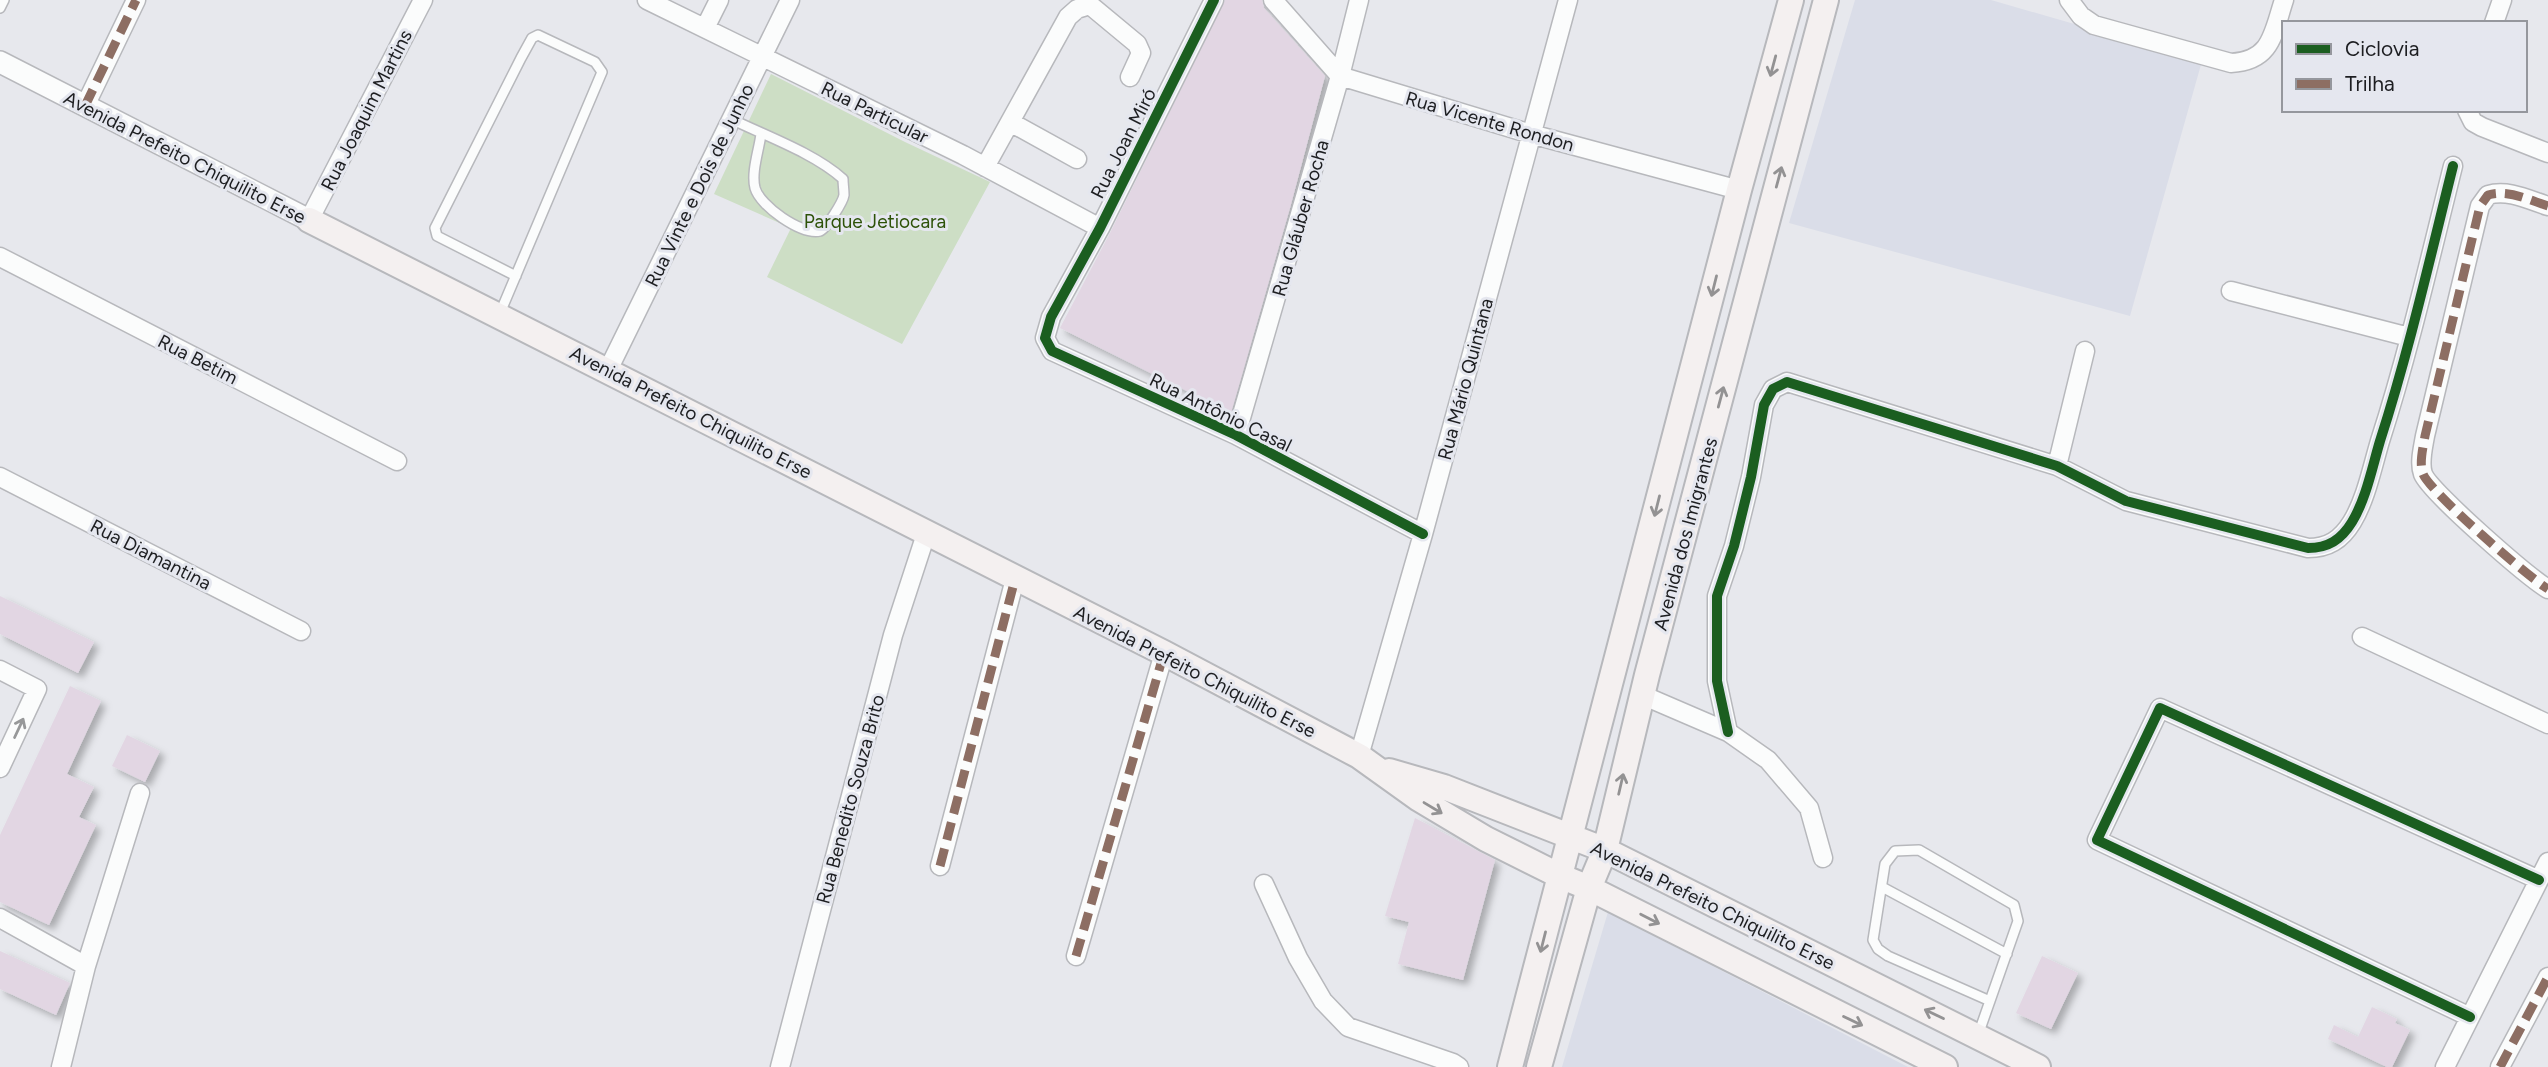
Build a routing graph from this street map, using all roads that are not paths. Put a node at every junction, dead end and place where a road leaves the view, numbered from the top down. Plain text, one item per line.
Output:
1 (4, 0) edge
2 (136, 0) edge
3 (423, 0) edge
4 (647, 0) edge
5 (719, 0) edge
6 (790, 0) edge
7 (1214, 0) edge
8 (1273, 0) edge
9 (1359, 0) edge
10 (1567, 0) edge
11 (1791, 0) edge
12 (1826, 0) edge
13 (2069, 0) edge
14 (2284, 0) edge
15 (2502, 0) edge
16 (0, 8) edge
17 (2495, 21) edge
18 (705, 28) junction
19 (762, 56) junction
20 (0, 62) edge
21 (1340, 76) junction
22 (1130, 78) dead end
23 (85, 106) junction
24 (2468, 112) edge
25 (731, 119) junction
26 (1010, 122) junction
27 (761, 134) junction
28 (1531, 134) junction
29 (2548, 153) edge
30 (1077, 159) dead end
31 (2453, 166) dead end
32 (985, 167) junction
33 (1738, 190) junction
34 (2548, 206) edge
35 (309, 220) junction
36 (1100, 228) junction
37 (0, 257) edge
38 (516, 276) junction
39 (2231, 291) dead end
40 (1061, 301) joint
41 (499, 315) junction
42 (1704, 321) junction
43 (1739, 331) junction
44 (2409, 337) junction
45 (2085, 351) dead end
46 (608, 370) junction
47 (1236, 435) junction
48 (397, 461) dead end
49 (2057, 466) junction
50 (0, 477) edge
51 (926, 534) junction
52 (1423, 534) junction
53 (1015, 579) junction
54 (2548, 589) edge
55 (302, 631) dead end
56 (2362, 637) dead end
57 (1164, 653) junction
58 (0, 670) edge
59 (1642, 695) junction
60 (2548, 724) edge
61 (1728, 732) junction
62 (1368, 762) junction
63 (0, 768) edge
64 (140, 793) dead end
65 (1570, 836) junction
66 (1605, 850) junction
67 (1823, 858) dead end
68 (2548, 862) edge
69 (940, 866) dead end
70 (1560, 876) junction
71 (2539, 880) junction
72 (1264, 884) dead end
73 (1882, 887) junction
74 (1589, 888) junction
75 (0, 918) edge
76 (2007, 954) junction
77 (1076, 956) dead end
78 (86, 965) junction
79 (2548, 977) edge
80 (1990, 1000) junction
81 (2470, 1017) junction
82 (1978, 1036) junction
83 (61, 1067) edge
84 (780, 1067) edge
85 (1459, 1067) edge
86 (1510, 1067) edge
87 (1539, 1067) edge
88 (1945, 1067) edge
89 (2038, 1067) edge
90 (2445, 1067) edge
91 (2500, 1067) edge

1 - 16 lane
2 - 23 street
3 - 35 street, Rua Joaquim Martins
4 - 18 street, Rua Particular
5 - 18 street
6 - 19 street, Rua Vinte e Dois de Junho
7 - 36 street, Rua Joan Miró
8 - 21 street
9 - 21 street, Rua Gláuber Rocha
10 - 28 street, Rua Mário Quintana
11 -> 33 main road, Avenida dos Imigrantes
43 -> 12 main road, Avenida dos Imigrantes
13 - 14 street
15 - 17 street
18 - 19 street, Rua Particular
19 - 25 street, Rua Vinte e Dois de Junho
19 - 32 street, Rua Particular
20 - 23 street, Avenida Prefeito Chiquilito Erse
21 - 28 street, Rua Vicente Rondon
21 - 47 street, Rua Gláuber Rocha
22 - 26 street
23 - 35 street, Avenida Prefeito Chiquilito Erse
24 - 29 street
25 - 27 lane
25 - 46 street, Rua Vinte e Dois de Junho
26 - 30 street
26 - 32 street
27 - 27 lane
28 - 33 street, Rua Vicente Rondon
28 - 52 street, Rua Mário Quintana
31 - 44 street
32 - 36 street, Rua Particular
33 -> 42 main road, Avenida dos Imigrantes
34 - 54 street
35 - 41 main road, Avenida Prefeito Chiquilito Erse
36 - 40 street, Rua Joan Miró
37 - 48 street, Rua Betim
38 - 38 lane
38 - 41 lane
39 - 44 street
40 - 47 street, Rua Antônio Casal
41 - 46 main road, Avenida Prefeito Chiquilito Erse
42 - 43 main road
42 -> 65 main road, Avenida dos Imigrantes
59 -> 43 main road, Avenida dos Imigrantes
44 - 49 street
45 - 49 street
46 - 51 main road, Avenida Prefeito Chiquilito Erse
47 - 52 street, Rua Antônio Casal
49 - 61 street
50 - 55 street, Rua Diamantina
51 - 53 main road, Avenida Prefeito Chiquilito Erse
51 - 84 street, Rua Benedito Souza Brito
52 - 62 street, Rua Mário Quintana
53 - 57 main road, Avenida Prefeito Chiquilito Erse
53 - 69 street
56 - 60 street
57 - 62 main road, Avenida Prefeito Chiquilito Erse
57 - 77 street
63 -> 58 street
59 - 61 street
66 -> 59 main road, Avenida dos Imigrantes
61 - 67 street
62 - 65 main road, Avenida Prefeito Chiquilito Erse
62 -> 70 main road, Avenida Prefeito Chiquilito Erse
64 - 78 street
65 - 66 main road, Avenida Prefeito Chiquilito Erse
65 - 70 main road, Avenida dos Imigrantes
66 - 74 main road, Avenida dos Imigrantes
82 -> 66 main road, Avenida Prefeito Chiquilito Erse
68 - 71 street
70 - 74 main road, Avenida Prefeito Chiquilito Erse
70 -> 86 main road, Avenida dos Imigrantes
71 - 81 street
71 - 81 street
72 - 85 street
73 - 76 lane
73 - 76 lane
73 - 80 lane
74 - 87 main road, Avenida dos Imigrantes
74 -> 88 main road, Avenida Prefeito Chiquilito Erse
75 - 78 street
76 - 80 lane
78 - 83 street
79 - 91 street
80 - 82 lane
81 - 90 street
82 - 89 main road, Avenida Prefeito Chiquilito Erse

